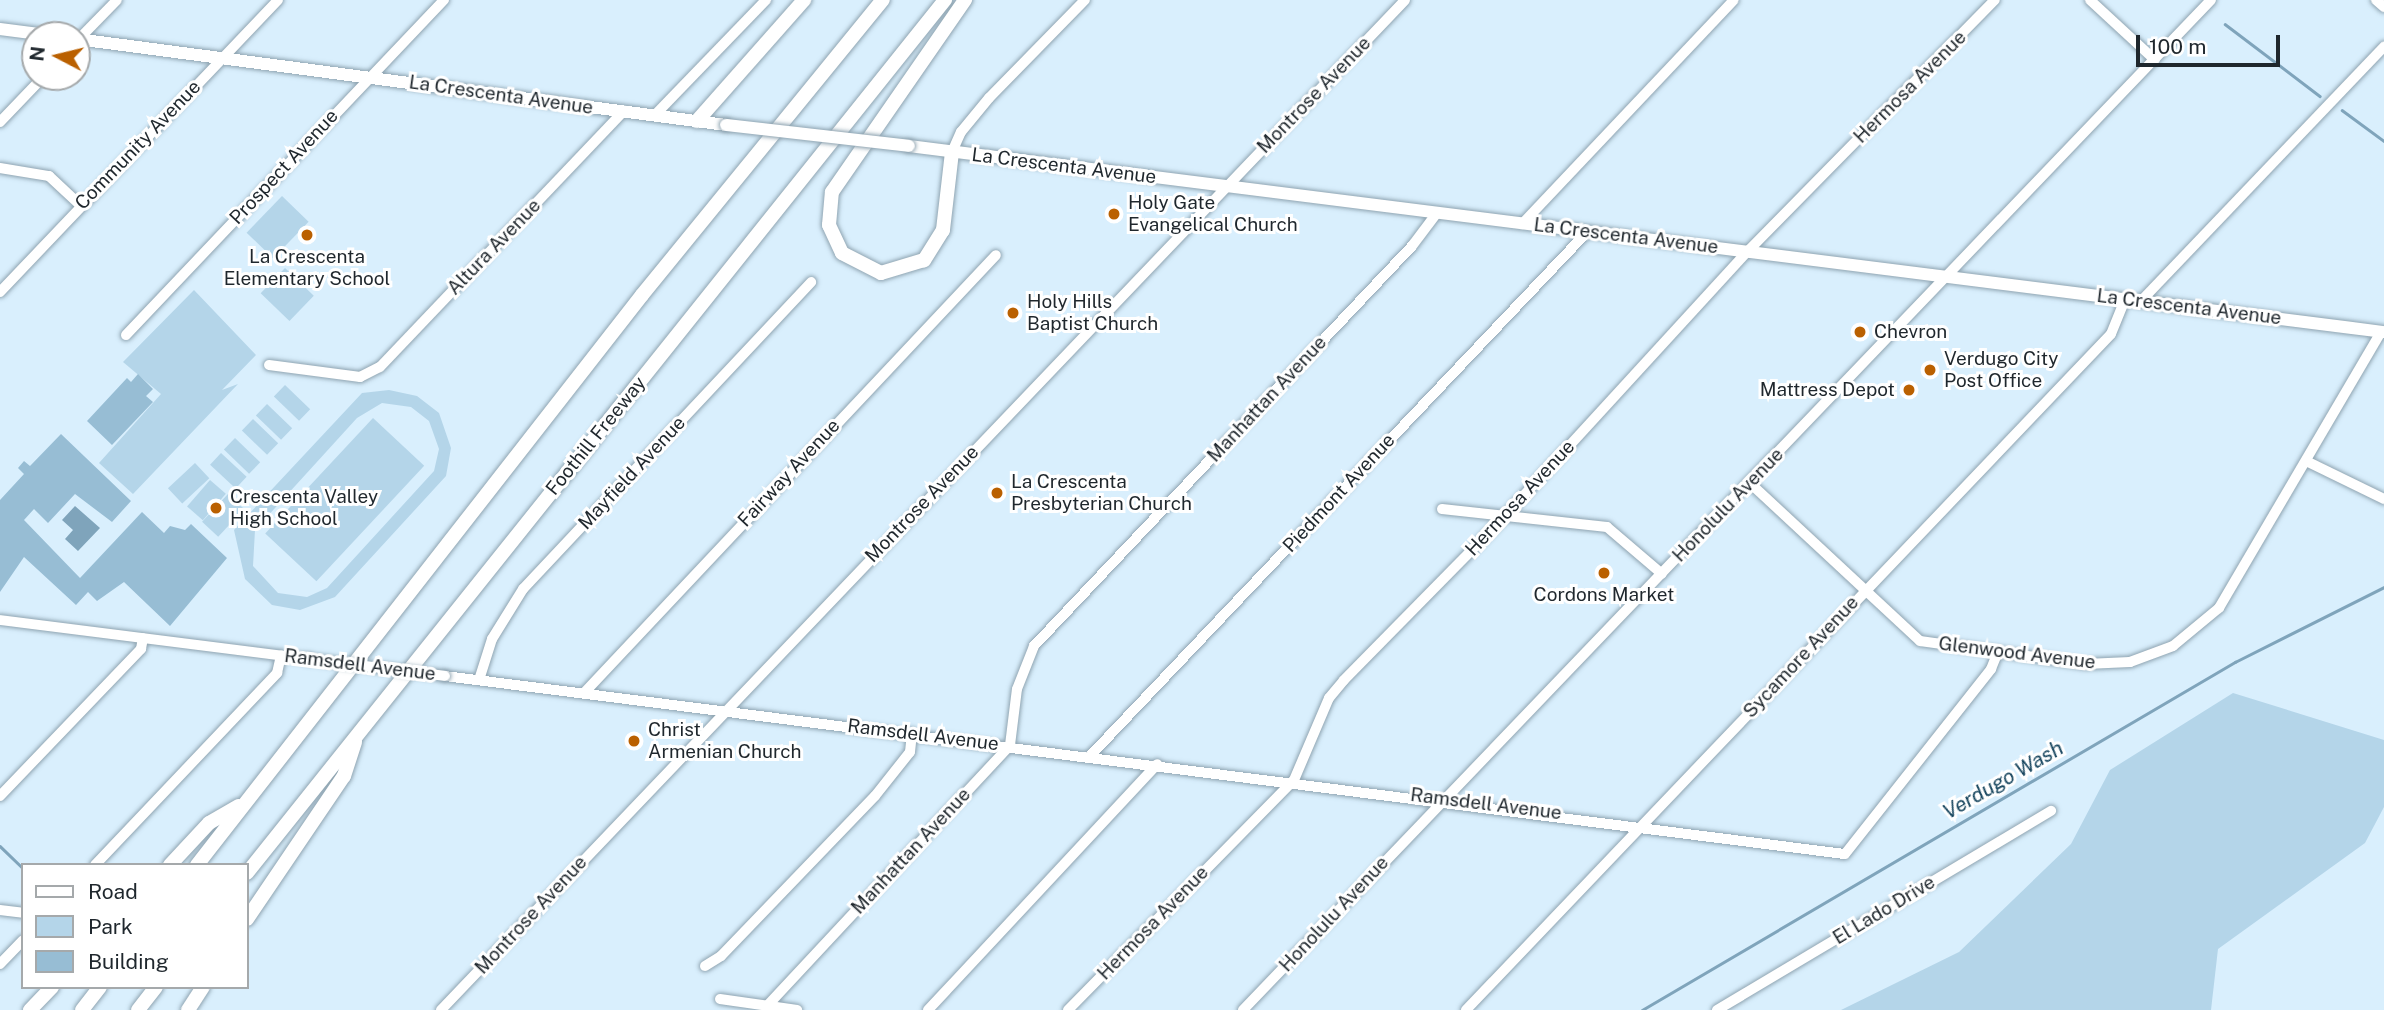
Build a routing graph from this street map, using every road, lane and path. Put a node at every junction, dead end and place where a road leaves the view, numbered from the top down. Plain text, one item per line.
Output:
1 (117, 0) edge
2 (278, 0) edge
3 (444, 0) edge
4 (766, 0) edge
5 (804, 0) edge
6 (883, 0) edge
7 (945, 0) edge
8 (965, 0) edge
9 (1084, 0) edge
10 (1405, 0) edge
11 (1734, 0) edge
12 (1995, 0) edge
13 (2091, 0) edge
14 (2211, 0) edge
15 (2376, 0) edge
16 (2384, 7) edge
17 (2, 27) edge
18 (91, 27) edge
19 (21, 30) edge
20 (91, 42) edge
21 (2384, 47) edge
22 (224, 58) junction
23 (2155, 60) junction
24 (370, 78) junction
25 (30, 91) edge
26 (624, 111) junction
27 (655, 114) junction
28 (698, 121) junction
29 (0, 122) edge
30 (952, 152) junction
31 (0, 168) edge
32 (1224, 187) junction
33 (80, 205) junction
34 (1437, 213) junction
35 (1522, 224) junction
36 (1587, 231) junction
37 (1748, 251) junction
38 (996, 255) dead end
39 (1945, 277) junction
40 (811, 282) dead end
41 (0, 292) edge
42 (2125, 299) junction
43 (2141, 301) junction
44 (2383, 332) edge
45 (126, 335) dead end
46 (269, 365) dead end
47 (2306, 461) junction
48 (1750, 483) junction
49 (2384, 499) edge
50 (1441, 509) dead end
51 (1505, 516) junction
52 (1662, 574) junction
53 (1862, 592) junction
54 (0, 620) edge
55 (143, 638) junction
56 (1998, 652) junction
57 (281, 655) junction
58 (479, 680) junction
59 (584, 693) junction
60 (723, 711) junction
61 (358, 733) junction
62 (912, 733) junction
63 (1010, 745) junction
64 (1091, 755) junction
65 (1157, 764) junction
66 (1294, 780) junction
67 (0, 796) edge
68 (1442, 800) junction
69 (246, 802) junction
70 (2052, 811) dead end
71 (1643, 824) junction
72 (97, 863) edge
73 (172, 863) edge
74 (199, 863) edge
75 (248, 872) edge
76 (0, 910) edge
77 (21, 913) edge
78 (248, 918) edge
79 (21, 942) edge
80 (0, 964) edge
81 (705, 966) dead end
82 (50, 989) edge
83 (98, 989) edge
84 (154, 989) edge
85 (202, 989) edge
86 (720, 999) dead end
87 (767, 1006) junction
88 (30, 1010) edge
89 (82, 1010) edge
90 (138, 1010) edge
91 (188, 1010) edge
92 (441, 1010) edge
93 (797, 1010) edge
94 (928, 1010) edge
95 (1068, 1010) edge
96 (1243, 1010) edge
97 (1466, 1010) edge
98 (1717, 1010) edge

1 - 18 street
2 - 22 street, Community Avenue
3 - 24 street, Prospect Avenue
4 - 27 street
5 - 28 highway
6 - 69 highway
7 - 61 highway, Foothill Freeway
8 - 30 highway
9 - 30 street
10 - 32 street, Montrose Avenue
11 - 35 street
12 - 37 street, Hermosa Avenue
13 - 23 street
14 - 23 street, Honolulu Avenue
15 - 16 street
17 - 19 main road
20 - 22 main road, La Crescenta Avenue
21 - 43 street
22 - 24 main road, La Crescenta Avenue
22 - 33 street, Community Avenue
23 - 39 street, Honolulu Avenue
24 - 26 main road, La Crescenta Avenue
24 - 45 street, Prospect Avenue
25 - 29 street
26 - 27 main road, La Crescenta Avenue
26 - 46 street, Altura Avenue
27 - 28 main road, La Crescenta Avenue
28 - 30 main road, La Crescenta Avenue, bridge
30 - 32 main road, La Crescenta Avenue
31 - 33 street
32 - 34 main road, La Crescenta Avenue
32 - 60 street, Montrose Avenue
33 - 41 street, Community Avenue
34 - 35 main road, La Crescenta Avenue
34 - 63 street, Manhattan Avenue
35 - 36 main road, La Crescenta Avenue
36 - 37 main road, La Crescenta Avenue
36 - 64 street, Piedmont Avenue
37 - 39 main road, La Crescenta Avenue
37 - 51 street, Hermosa Avenue
38 - 59 street, Fairway Avenue
39 - 42 main road, La Crescenta Avenue
39 - 48 street, Honolulu Avenue
40 - 58 street, Mayfield Avenue
42 - 43 main road, La Crescenta Avenue
42 - 53 street, Sycamore Avenue
43 - 44 main road, La Crescenta Avenue
44 - 47 street, Glenwood Avenue
47 - 49 street
47 - 56 street, Glenwood Avenue
48 - 52 street, Honolulu Avenue
48 - 53 street, Glenwood Avenue
50 - 51 street
51 - 52 street
51 - 66 street, Hermosa Avenue
52 - 68 street, Honolulu Avenue
53 - 56 street, Glenwood Avenue
53 - 71 street, Sycamore Avenue
54 - 55 street, Ramsdell Avenue
55 - 57 street, Ramsdell Avenue
55 - 67 street
56 - 71 street, Ramsdell Avenue
57 - 58 street, Ramsdell Avenue, bridge
57 - 72 street
58 - 59 street, Ramsdell Avenue
59 - 60 street, Ramsdell Avenue
60 - 62 street, Ramsdell Avenue
60 - 92 street, Montrose Avenue
61 - 75 highway, Foothill Freeway
61 - 78 highway
62 - 63 street, Ramsdell Avenue
62 - 81 street
63 - 64 street, Ramsdell Avenue
63 - 87 street, Manhattan Avenue
64 - 65 street, Ramsdell Avenue
65 - 66 street, Ramsdell Avenue
65 - 94 street
66 - 68 street, Ramsdell Avenue
66 - 95 street, Hermosa Avenue
68 - 71 street, Ramsdell Avenue
68 - 96 street, Honolulu Avenue
69 - 73 highway
69 - 74 highway
70 - 98 street, El Lado Drive
71 - 97 street, Sycamore Avenue
76 - 77 street
79 - 80 street
82 - 88 highway
83 - 89 highway
84 - 90 highway
85 - 91 highway
86 - 87 street
87 - 93 street

